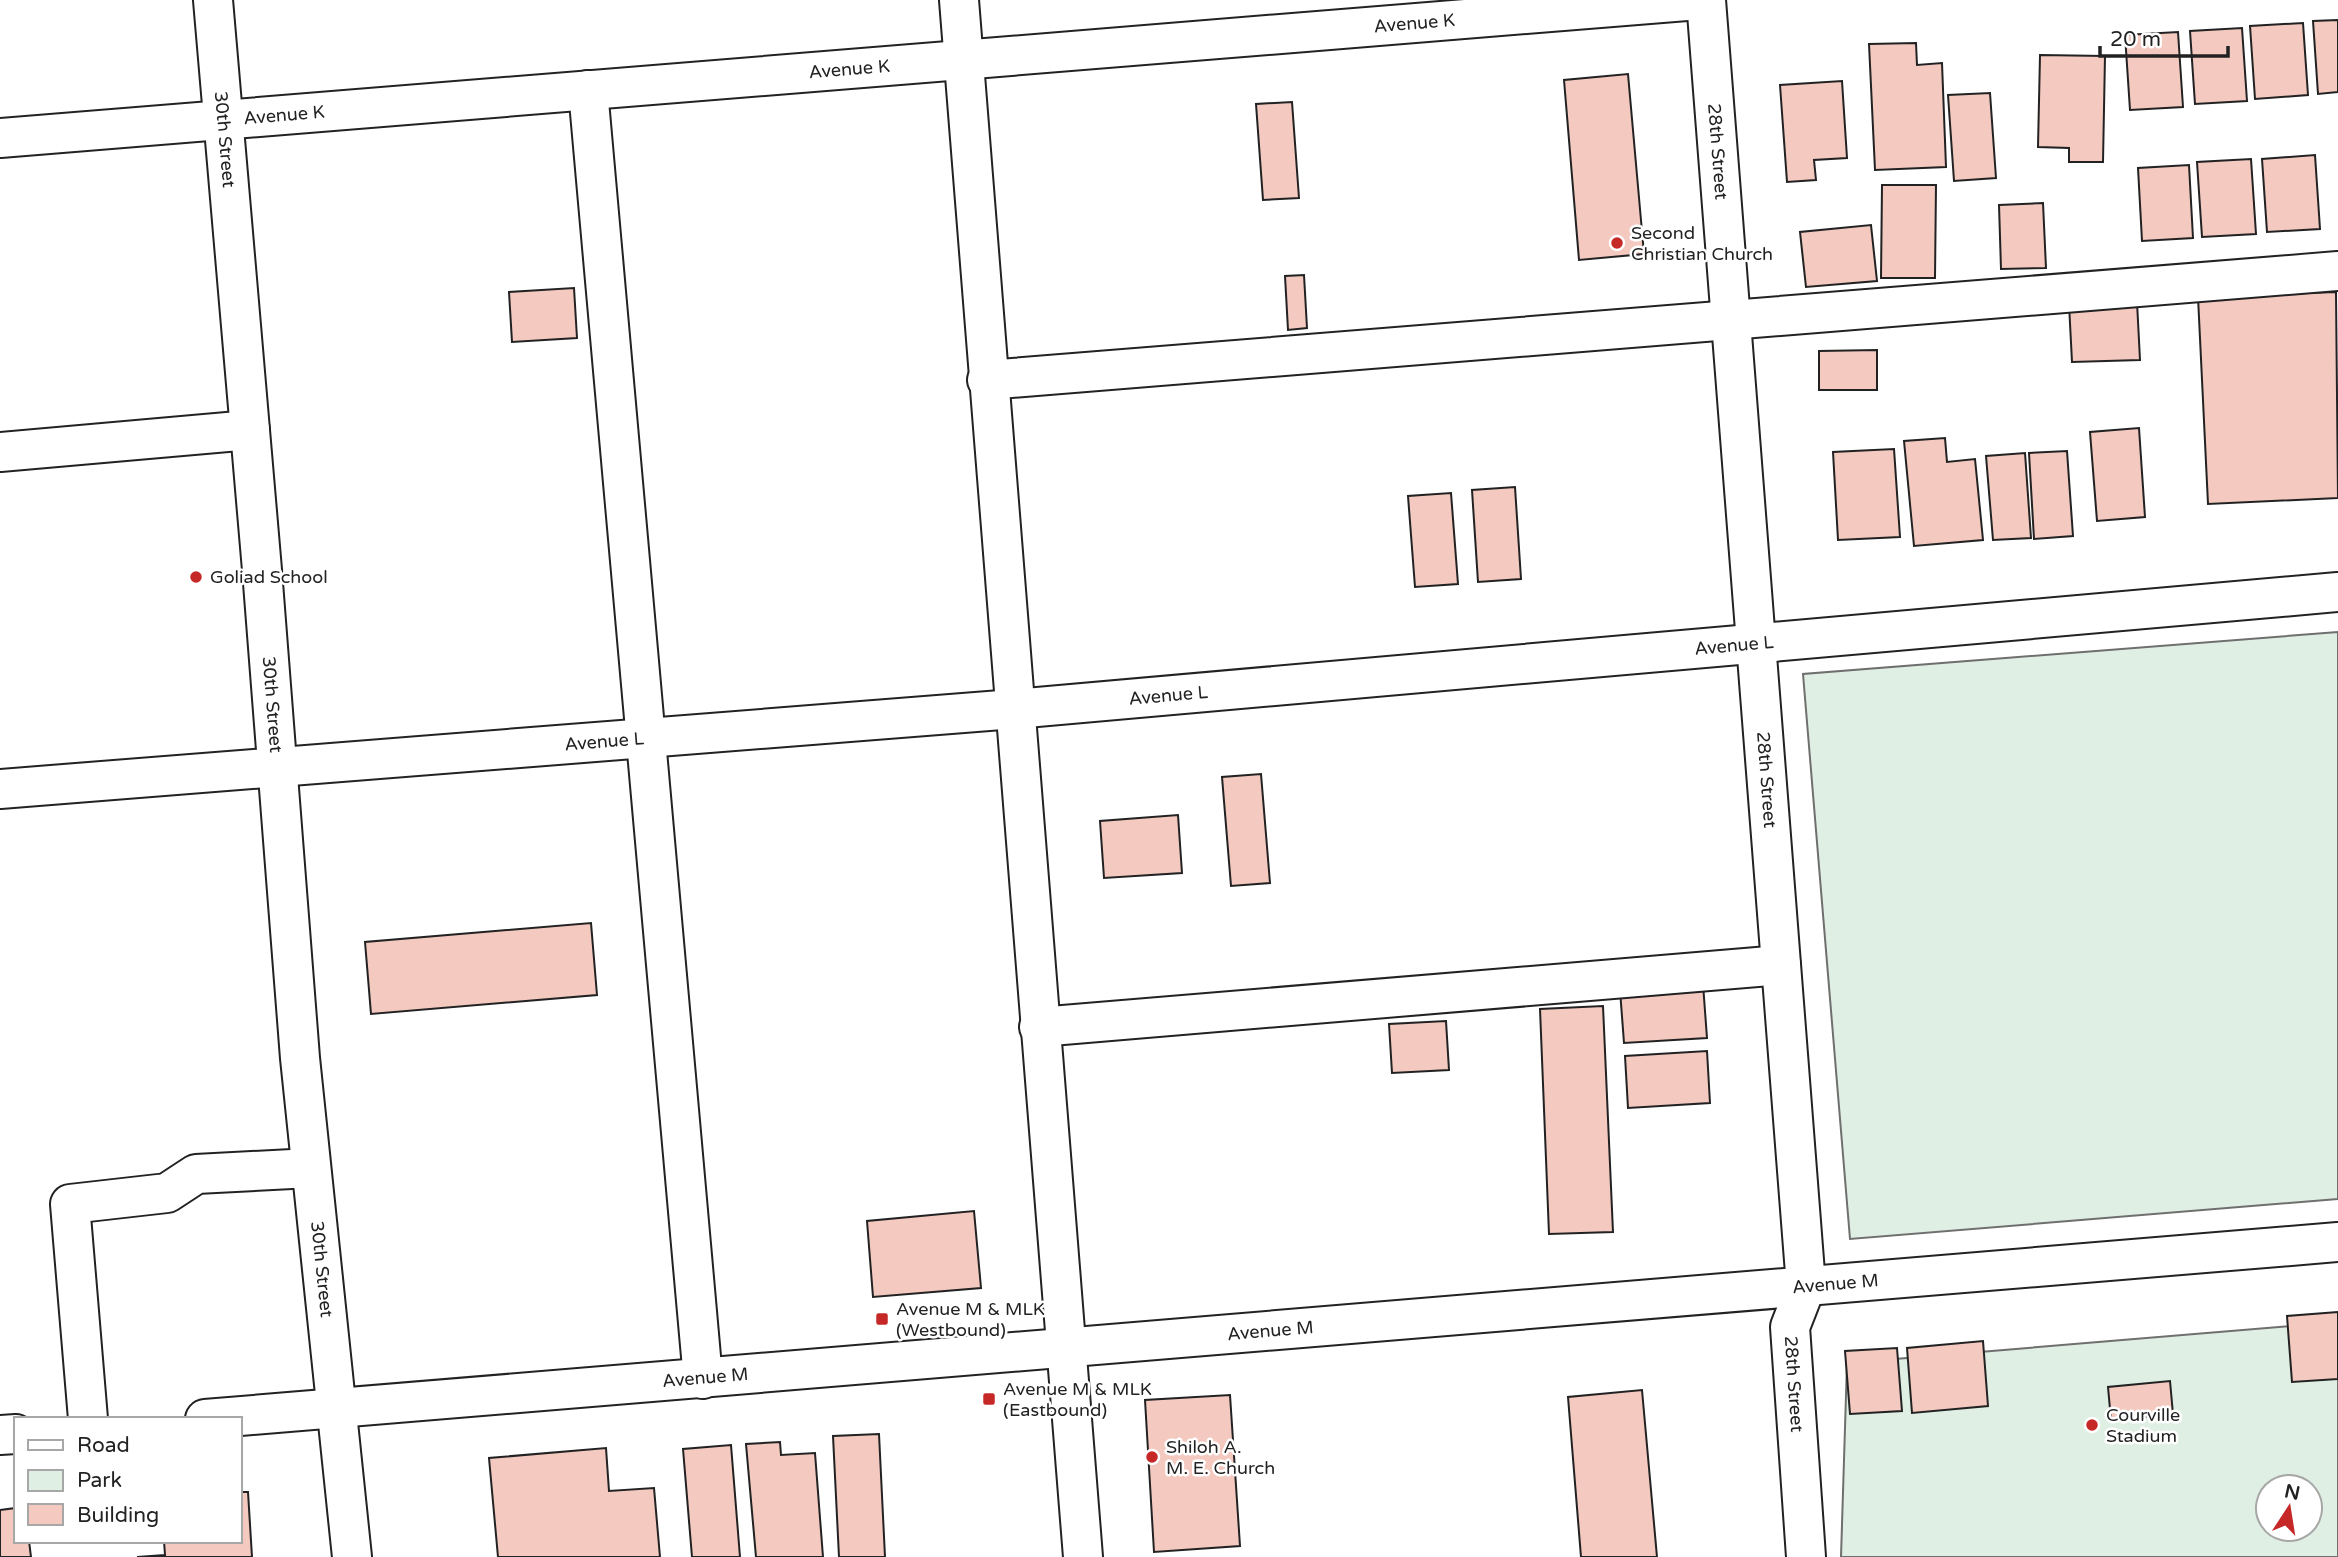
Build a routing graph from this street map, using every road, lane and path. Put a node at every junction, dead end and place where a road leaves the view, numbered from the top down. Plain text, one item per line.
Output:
1 (213, 0) edge
2 (959, 0) edge
3 (1699, 0) edge
4 (1706, 0) edge
5 (964, 60) junction
6 (588, 90) junction
7 (223, 120) junction
8 (0, 138) edge
9 (2338, 271) edge
10 (1731, 320) junction
11 (987, 380) junction
12 (250, 430) junction
13 (0, 452) edge
14 (2338, 592) edge
15 (1756, 643) junction
16 (1014, 709) junction
17 (645, 738) junction
18 (277, 767) junction
19 (0, 789) edge
20 (1781, 965) junction
21 (1040, 1027) junction
22 (312, 1168) junction
23 (2338, 1242) edge
24 (1806, 1286) junction
25 (1066, 1349) junction
26 (703, 1379) junction
27 (337, 1408) junction
28 (88, 1417) edge
29 (229, 1417) edge
30 (352, 1557) edge
31 (1083, 1557) edge
32 (1806, 1557) edge

1 - 7 street, 30th Street
2 - 5 street
3 - 5 street, Avenue K
4 - 10 street, 28th Street
5 - 6 street, Avenue K
5 - 11 street
6 - 7 street, Avenue K
6 - 17 street
7 - 8 street, Avenue K
7 - 12 street, 30th Street
9 - 10 street
10 - 11 street
10 - 15 street, 28th Street
11 - 16 street
12 - 13 street
12 - 18 street, 30th Street
14 - 15 street, Avenue L
15 - 16 street, Avenue L
15 - 20 street, 28th Street
16 - 17 street, Avenue L
16 - 21 street
17 - 18 street, Avenue L
17 - 26 street
18 - 19 street, Avenue L
18 - 22 street, 30th Street
20 - 21 street
20 - 24 street, 28th Street
21 - 25 street
22 - 27 street, 30th Street
22 - 28 street
23 - 24 street, Avenue M
24 - 25 street, Avenue M
24 - 32 street, 28th Street
25 - 26 street, Avenue M
25 - 31 street
26 - 27 street, Avenue M
27 - 29 street, Avenue M
27 - 30 street, 30th Street

